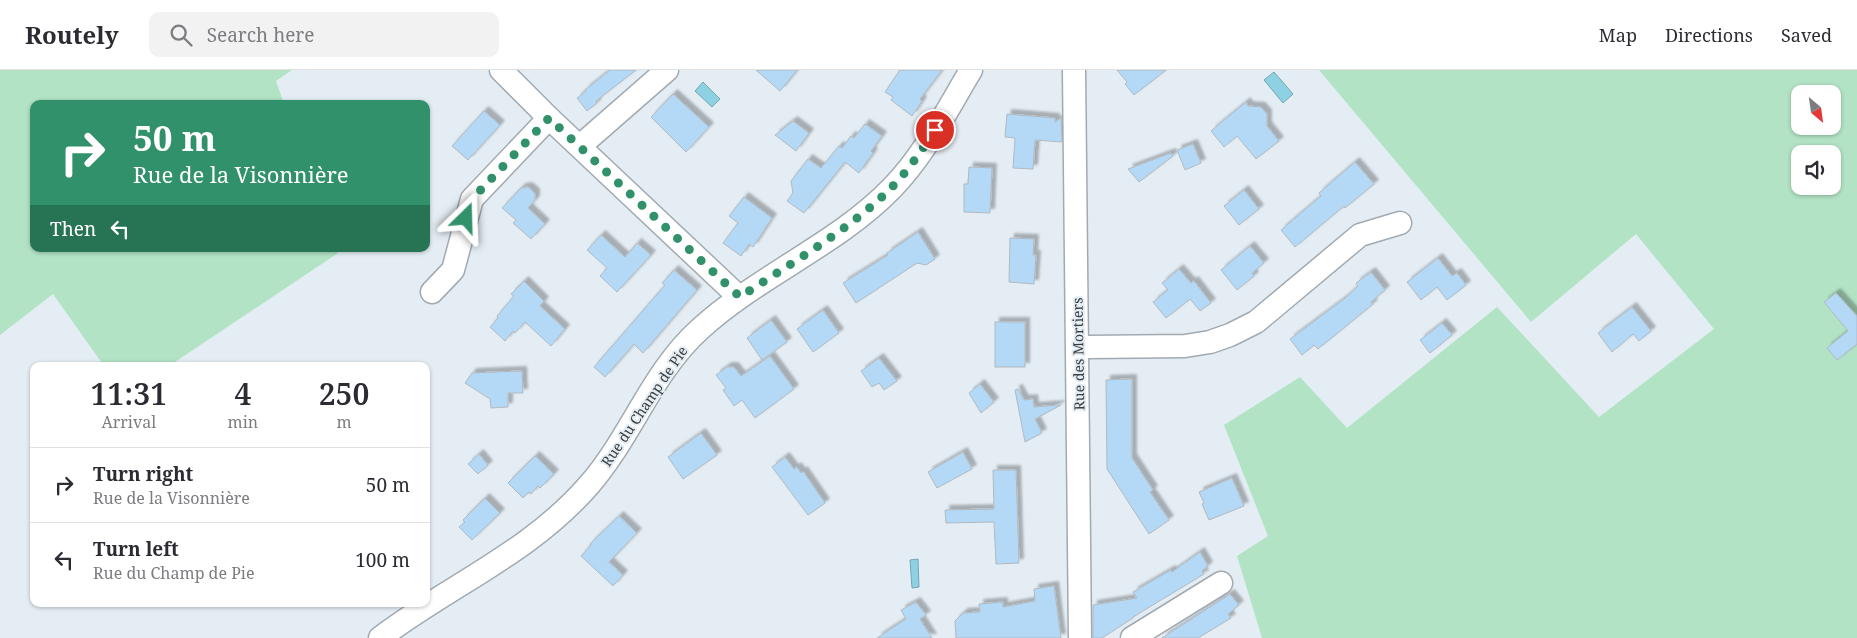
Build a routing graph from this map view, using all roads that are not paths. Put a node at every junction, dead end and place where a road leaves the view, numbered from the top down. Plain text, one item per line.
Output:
1 (501, 70) edge
2 (667, 70) edge
3 (971, 70) edge
4 (1074, 70) edge
5 (549, 118) junction
6 (580, 146) junction
7 (1400, 223) dead end
8 (432, 292) dead end
9 (740, 297) junction
10 (1078, 345) junction
11 (1221, 583) dead end
12 (430, 605) edge
13 (427, 607) edge
14 (380, 638) edge
15 (1080, 638) edge
16 (1132, 638) edge

1 - 5 street
2 - 6 street
3 - 9 street, Rue du Champ de Pie
4 - 10 street, Rue des Mortiers
5 - 6 street
5 - 8 street
6 - 9 street
7 - 10 street
9 - 12 street, Rue du Champ de Pie
10 - 15 street, Rue des Mortiers
11 - 16 street
13 - 14 street, Rue du Champ de Pie

